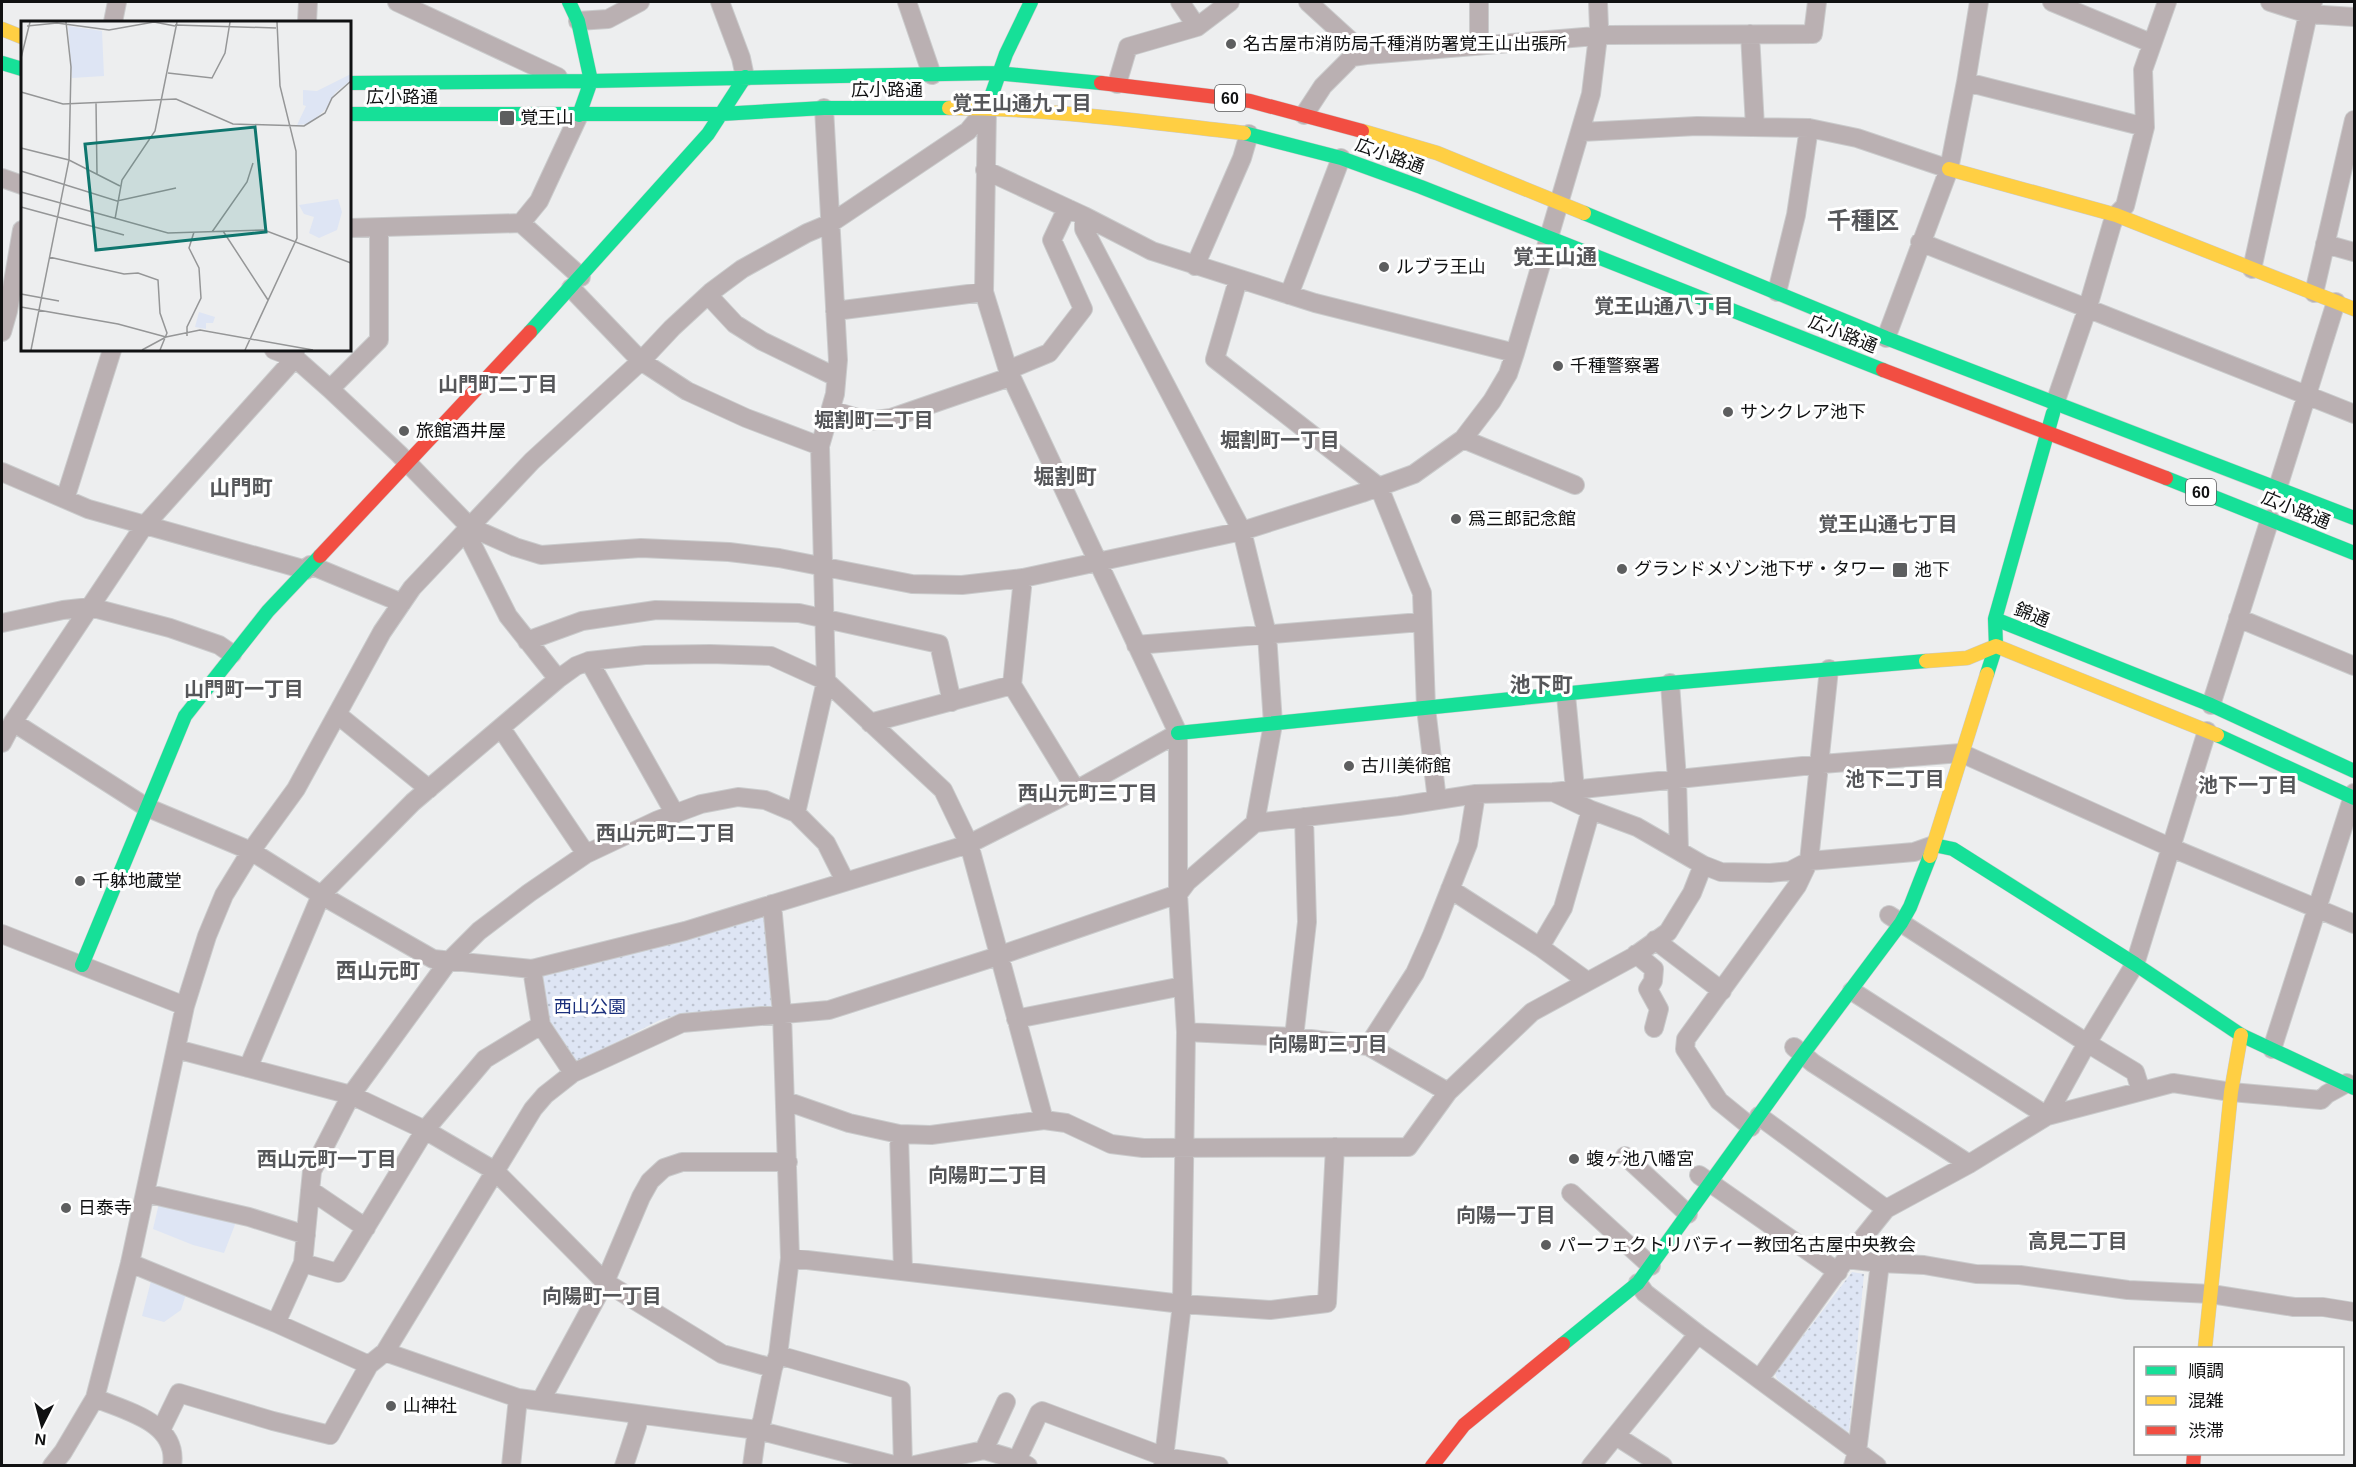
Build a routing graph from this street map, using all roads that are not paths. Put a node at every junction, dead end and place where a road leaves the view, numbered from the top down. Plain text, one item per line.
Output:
1 (117, 2) edge
2 (309, 2) edge
3 (397, 2) edge
4 (569, 2) edge
5 (640, 2) edge
6 (720, 2) edge
7 (907, 2) edge
8 (1031, 2) edge
9 (1180, 2) edge
10 (1230, 2) edge
11 (1308, 2) edge
12 (1479, 2) edge
13 (1598, 2) edge
14 (1817, 2) edge
15 (1979, 2) edge
16 (2052, 2) edge
17 (2167, 2) edge
18 (2270, 2) edge
19 (2310, 8) edge
20 (2355, 17) edge
21 (113, 21) edge
22 (307, 21) edge
23 (578, 21) junction
24 (1197, 27) junction
25 (2, 29) edge
26 (1750, 34) junction
27 (21, 37) edge
28 (1597, 37) junction
29 (2151, 43) junction
30 (1479, 45) junction
31 (1366, 55) junction
32 (2, 63) edge
33 (21, 69) edge
34 (996, 73) junction
35 (932, 75) junction
36 (745, 77) junction
37 (565, 81) junction
38 (591, 81) junction
39 (351, 82) edge
40 (1966, 82) junction
41 (1117, 84) junction
42 (824, 108) junction
43 (987, 108) junction
44 (351, 114) edge
45 (721, 114) junction
46 (579, 115) junction
47 (1304, 115) junction
48 (2355, 120) edge
49 (1755, 127) junction
50 (2145, 127) junction
51 (1809, 128) junction
52 (1581, 132) junction
53 (1249, 134) junction
54 (1341, 158) junction
55 (1949, 169) junction
56 (985, 170) junction
57 (2, 178) edge
58 (21, 184) edge
59 (1560, 203) junction
60 (1067, 208) junction
61 (2116, 215) junction
62 (1084, 216) junction
63 (521, 223) junction
64 (831, 223) junction
65 (351, 228) edge
66 (379, 228) junction
67 (21, 237) edge
68 (1551, 237) junction
69 (1920, 242) junction
70 (2325, 244) junction
71 (2355, 252) edge
72 (1195, 266) junction
73 (2252, 269) junction
74 (1238, 280) junction
75 (576, 282) junction
76 (984, 292) junction
77 (1777, 292) junction
78 (2314, 293) junction
79 (708, 295) junction
80 (1289, 295) junction
81 (2336, 302) junction
82 (2087, 309) junction
83 (2355, 309) edge
84 (11, 310) edge
85 (835, 311) junction
86 (2, 332) edge
87 (1886, 338) junction
88 (112, 351) edge
89 (279, 351) edge
90 (1515, 353) junction
91 (295, 354) edge
92 (641, 360) junction
93 (1009, 374) junction
94 (836, 377) junction
95 (330, 389) junction
96 (2307, 396) junction
97 (2055, 403) junction
98 (831, 410) junction
99 (2355, 414) edge
100 (2048, 431) junction
101 (1463, 439) junction
102 (820, 446) junction
103 (407, 463) junction
104 (2, 472) edge
105 (1575, 485) dead end
106 (1379, 487) junction
107 (2278, 487) junction
108 (66, 499) junction
109 (2355, 518) edge
110 (2270, 519) junction
111 (144, 526) junction
112 (470, 527) junction
113 (1242, 531) junction
114 (2355, 553) edge
115 (1098, 563) junction
116 (308, 568) junction
117 (823, 568) junction
118 (1023, 578) junction
119 (402, 603) junction
120 (90, 607) junction
121 (825, 618) junction
122 (2238, 618) junction
123 (1995, 619) junction
124 (1421, 622) junction
125 (2, 623) edge
126 (1267, 634) junction
127 (527, 641) junction
128 (1136, 645) junction
129 (1996, 646) junction
130 (232, 654) junction
131 (1967, 658) junction
132 (590, 661) junction
133 (2355, 666) edge
134 (1829, 669) junction
135 (1986, 677) junction
136 (558, 679) junction
137 (826, 681) junction
138 (1670, 683) junction
139 (1012, 685) junction
140 (1566, 695) junction
141 (952, 702) junction
142 (2211, 705) junction
143 (1426, 708) junction
144 (338, 715) junction
145 (13, 722) junction
146 (870, 723) junction
147 (1273, 724) junction
148 (501, 728) junction
149 (2207, 731) junction
150 (1178, 733) junction
151 (2, 744) edge
152 (1961, 753) junction
153 (1817, 765) junction
154 (2355, 771) edge
155 (1677, 779) junction
156 (429, 789) junction
157 (1575, 789) junction
158 (1076, 790) junction
159 (1552, 792) junction
160 (1476, 794) junction
161 (2354, 796) edge
162 (1437, 800) junction
163 (146, 807) junction
164 (1591, 810) junction
165 (796, 813) junction
166 (675, 814) junction
167 (1304, 817) junction
168 (1255, 823) junction
169 (969, 844) junction
170 (1934, 845) junction
171 (2172, 848) junction
172 (1679, 850) junction
173 (251, 851) junction
174 (586, 854) junction
175 (1809, 861) junction
176 (1703, 865) junction
177 (845, 881) junction
178 (1449, 889) junction
179 (1178, 894) junction
180 (321, 896) junction
181 (772, 904) junction
182 (2316, 907) junction
183 (1895, 919) junction
184 (2355, 924) edge
185 (2, 934) edge
186 (1655, 940) junction
187 (1540, 947) junction
188 (1636, 954) junction
189 (998, 956) junction
190 (448, 962) junction
191 (2135, 964) junction
192 (82, 965) junction
193 (532, 969) junction
194 (1587, 981) junction
195 (1183, 986) junction
196 (1722, 990) junction
197 (1852, 991) junction
198 (185, 1006) junction
199 (782, 1014) junction
200 (1016, 1019) junction
201 (541, 1025) junction
202 (1654, 1028) dead end
203 (1186, 1032) junction
204 (2241, 1035) junction
205 (1294, 1037) junction
206 (2087, 1043) junction
207 (1368, 1046) junction
208 (176, 1048) junction
209 (2272, 1049) junction
210 (1799, 1051) junction
211 (248, 1068) junction
212 (573, 1073) junction
213 (2351, 1085) edge
214 (2141, 1090) junction
215 (1448, 1092) junction
216 (2231, 1092) junction
217 (351, 1095) junction
218 (786, 1101) junction
219 (2047, 1116) junction
220 (1044, 1120) junction
221 (1755, 1121) junction
222 (425, 1130) junction
223 (899, 1134) junction
224 (1335, 1146) junction
225 (1185, 1147) junction
226 (1625, 1156) dead end
227 (788, 1162) junction
228 (1969, 1164) junction
229 (495, 1171) junction
230 (1705, 1179) junction
231 (310, 1190) junction
232 (146, 1193) junction
233 (1571, 1193) dead end
234 (1886, 1209) junction
235 (1688, 1214) junction
236 (366, 1228) junction
237 (306, 1235) junction
238 (790, 1258) junction
239 (130, 1263) junction
240 (303, 1263) junction
241 (1880, 1263) junction
242 (1842, 1265) junction
243 (1651, 1266) junction
244 (903, 1271) junction
245 (605, 1282) junction
246 (1638, 1283) junction
247 (2211, 1294) junction
248 (1182, 1304) junction
249 (2355, 1312) edge
250 (276, 1323) junction
251 (1698, 1334) junction
252 (2205, 1347) edge
253 (385, 1352) junction
254 (775, 1361) junction
255 (369, 1365) junction
256 (1760, 1378) junction
257 (95, 1398) junction
258 (518, 1398) junction
259 (541, 1400) junction
260 (1006, 1402) dead end
261 (638, 1415) junction
262 (161, 1430) junction
263 (757, 1430) junction
264 (1616, 1436) junction
265 (984, 1450) junction
266 (1855, 1459) edge
267 (1164, 1461) edge
268 (1023, 1463) edge
269 (52, 1466) edge
270 (171, 1466) edge
271 (511, 1466) edge
272 (624, 1466) edge
273 (752, 1466) edge
274 (898, 1466) edge
275 (903, 1466) edge
276 (910, 1466) edge
277 (1219, 1466) edge
278 (1432, 1466) edge
279 (1591, 1466) edge
280 (1663, 1466) edge
281 (1878, 1466) edge

1 - 21 street
2 - 22 street
3 - 37 street
4 - 23 street
5 - 23 street
6 - 36 street
7 - 35 street
8 - 34 street
9 - 24 street
10 - 24 street
11 - 31 street
12 - 30 street
13 - 28 street
14 - 26 street
15 - 40 street
16 - 29 street
17 - 29 street
18 - 19 street
19 - 20 street
19 - 73 street
23 - 38 street
24 - 41 street
25 - 27 street
26 - 28 street
26 - 49 street
28 - 30 street
28 - 52 street
29 - 50 street
30 - 31 street
31 - 47 street
32 - 33 street
34 - 35 street, 広小路通 / 60
34 - 41 street, 広小路通 / 60
34 - 43 street
35 - 36 street, 広小路通 / 60
36 - 38 street, 広小路通 / 60
36 - 45 street
37 - 38 street, 広小路通 / 60
37 - 39 street, 広小路通 / 60
38 - 46 street
40 - 50 street
40 - 55 street
41 - 47 street, 広小路通 / 60
42 - 43 street, 広小路通 / 60
42 - 45 street, 広小路通 / 60
42 - 64 street
43 - 53 street, 広小路通 / 60
43 - 56 street
43 - 64 street
44 - 46 street, 広小路通 / 60
45 - 46 street, 広小路通 / 60
45 - 75 street
46 - 63 street
47 - 59 street, 広小路通 / 60
48 - 70 street
49 - 51 street
49 - 52 street
50 - 61 street
51 - 55 street
51 - 77 street
52 - 59 street
53 - 54 street, 広小路通 / 60
53 - 72 street
54 - 68 street, 広小路通 / 60
54 - 80 street
55 - 61 street
55 - 69 street
56 - 60 street
56 - 76 street
57 - 58 street
59 - 68 street
59 - 77 street, 広小路通 / 60
60 - 62 street
60 - 93 street
61 - 73 street
61 - 82 street
62 - 72 street
62 - 113 street
63 - 66 street
63 - 75 street
64 - 79 street
64 - 85 street
65 - 66 street
66 - 95 street
67 - 84 street
68 - 90 street
68 - 100 street, 広小路通 / 60
69 - 82 street
69 - 87 street
70 - 71 street
70 - 78 street
72 - 74 street
73 - 78 street
74 - 80 street
74 - 106 street
75 - 92 street
75 - 103 street
76 - 85 street
76 - 93 street
77 - 87 street, 広小路通 / 60
78 - 81 street
79 - 92 street
79 - 94 street
80 - 90 street
81 - 83 street
81 - 96 street
82 - 96 street
82 - 97 street
84 - 86 street
85 - 94 street
87 - 97 street, 広小路通 / 60
88 - 108 street
89 - 91 street
90 - 101 street
91 - 95 street
91 - 111 street
92 - 102 street
92 - 112 street
93 - 98 street
93 - 115 street
94 - 98 street
95 - 103 street
96 - 99 street
96 - 107 street
97 - 100 street
97 - 107 street, 広小路通 / 60
98 - 102 street
100 - 110 street, 広小路通 / 60
100 - 123 street
101 - 105 street
101 - 106 street
102 - 117 street
103 - 112 street
103 - 116 street
104 - 108 street
106 - 113 street
106 - 124 street
107 - 109 street, 広小路通 / 60
108 - 111 street
110 - 114 street, 広小路通 / 60
110 - 122 street
111 - 116 street
111 - 120 street
112 - 117 street
112 - 119 street
112 - 127 street
113 - 115 street
113 - 126 street
115 - 118 street
115 - 128 street
116 - 119 street
116 - 130 street
117 - 118 street
117 - 121 street
118 - 139 street
119 - 144 street
120 - 125 street
120 - 130 street
120 - 145 street
121 - 127 street
121 - 137 street
121 - 141 street
122 - 133 street
122 - 142 street
123 - 129 street
123 - 131 street, 錦通
123 - 142 street, 錦通
124 - 126 street
124 - 143 street
126 - 128 street
126 - 147 street
127 - 136 street
128 - 150 street
129 - 131 street
129 - 135 street
129 - 149 street
130 - 163 street
131 - 134 street
131 - 135 street
132 - 136 street
132 - 137 street
132 - 166 street
134 - 138 street
134 - 153 street
135 - 152 street
136 - 148 street
137 - 146 street
137 - 165 street
138 - 140 street
138 - 155 street
139 - 141 street
139 - 158 street
140 - 143 street
140 - 157 street
141 - 146 street
142 - 154 street, 錦通
143 - 147 street
143 - 162 street
144 - 156 street
144 - 173 street
145 - 151 street
145 - 163 street
146 - 169 street
147 - 150 street
147 - 168 street
148 - 156 street
148 - 174 street
149 - 161 street
149 - 171 street
150 - 158 street
150 - 179 street
152 - 153 street
152 - 170 street
152 - 171 street
153 - 155 street
153 - 175 street
155 - 157 street
155 - 172 street
156 - 180 street
157 - 159 street
158 - 169 street
159 - 160 street
159 - 164 street
160 - 162 street
160 - 178 street
161 - 182 street
162 - 167 street
163 - 173 street
163 - 192 street
164 - 172 street
164 - 187 street
165 - 166 street
165 - 177 street
166 - 174 street
167 - 168 street
167 - 205 street
168 - 179 street
169 - 177 street
169 - 189 street
170 - 175 street
170 - 183 street
170 - 191 street
171 - 182 street
171 - 191 street
172 - 176 street
173 - 180 street
173 - 198 street
174 - 190 street
175 - 176 street
175 - 196 street
176 - 186 street
177 - 181 street
178 - 187 street
178 - 207 street
179 - 189 street
179 - 195 street
180 - 190 street
180 - 211 street
181 - 193 street
181 - 199 street
182 - 184 street
182 - 209 street
183 - 197 street
183 - 206 street
185 - 192 street
186 - 188 street
186 - 196 street
187 - 194 street
188 - 194 street
188 - 202 street
189 - 199 street
189 - 200 street
190 - 193 street
190 - 217 street
191 - 204 street
191 - 206 street
192 - 198 street
193 - 201 street
194 - 215 street
195 - 200 street
195 - 203 street
196 - 221 street
197 - 210 street
197 - 219 street
198 - 208 street
199 - 212 street
199 - 218 street
200 - 220 street
201 - 212 street
201 - 222 street
203 - 205 street
203 - 225 street
204 - 209 street
204 - 216 street
205 - 207 street
206 - 214 street
206 - 219 street
207 - 215 street
208 - 211 street
208 - 232 street
209 - 213 street
210 - 221 street
210 - 228 street
211 - 217 street
212 - 229 street
213 - 216 street
214 - 216 street
214 - 219 street
215 - 224 street
216 - 247 street
217 - 222 street
217 - 231 street
218 - 223 street
218 - 227 street
219 - 228 street
220 - 223 street
220 - 225 street
221 - 230 street
221 - 234 street
222 - 229 street
222 - 236 street
223 - 244 street
224 - 225 street
224 - 248 street
225 - 248 street
226 - 235 street
227 - 238 street
227 - 245 street
228 - 234 street
229 - 245 street
229 - 253 street
230 - 235 street
230 - 242 street
231 - 236 street
231 - 237 street
232 - 237 street
232 - 239 street
233 - 243 street
234 - 242 street
235 - 243 street
236 - 240 street
237 - 240 street
238 - 244 street
238 - 254 street
239 - 250 street
239 - 257 street
240 - 250 street
241 - 242 street
241 - 247 street
241 - 266 street
242 - 256 street
243 - 246 street
244 - 248 street
245 - 254 street
245 - 259 street
246 - 251 street
246 - 278 street
247 - 249 street
247 - 252 street
248 - 267 street
250 - 255 street
251 - 256 street
251 - 264 street
253 - 255 street
253 - 258 street
254 - 263 street
254 - 275 street
255 - 262 street
256 - 266 street
257 - 262 street
257 - 269 street
258 - 259 street
258 - 271 street
259 - 261 street
260 - 265 street
261 - 263 street
261 - 272 street
262 - 270 street
263 - 273 street
263 - 274 street
264 - 279 street
264 - 280 street
265 - 268 street
265 - 276 street
266 - 281 street
267 - 268 street
267 - 277 street

